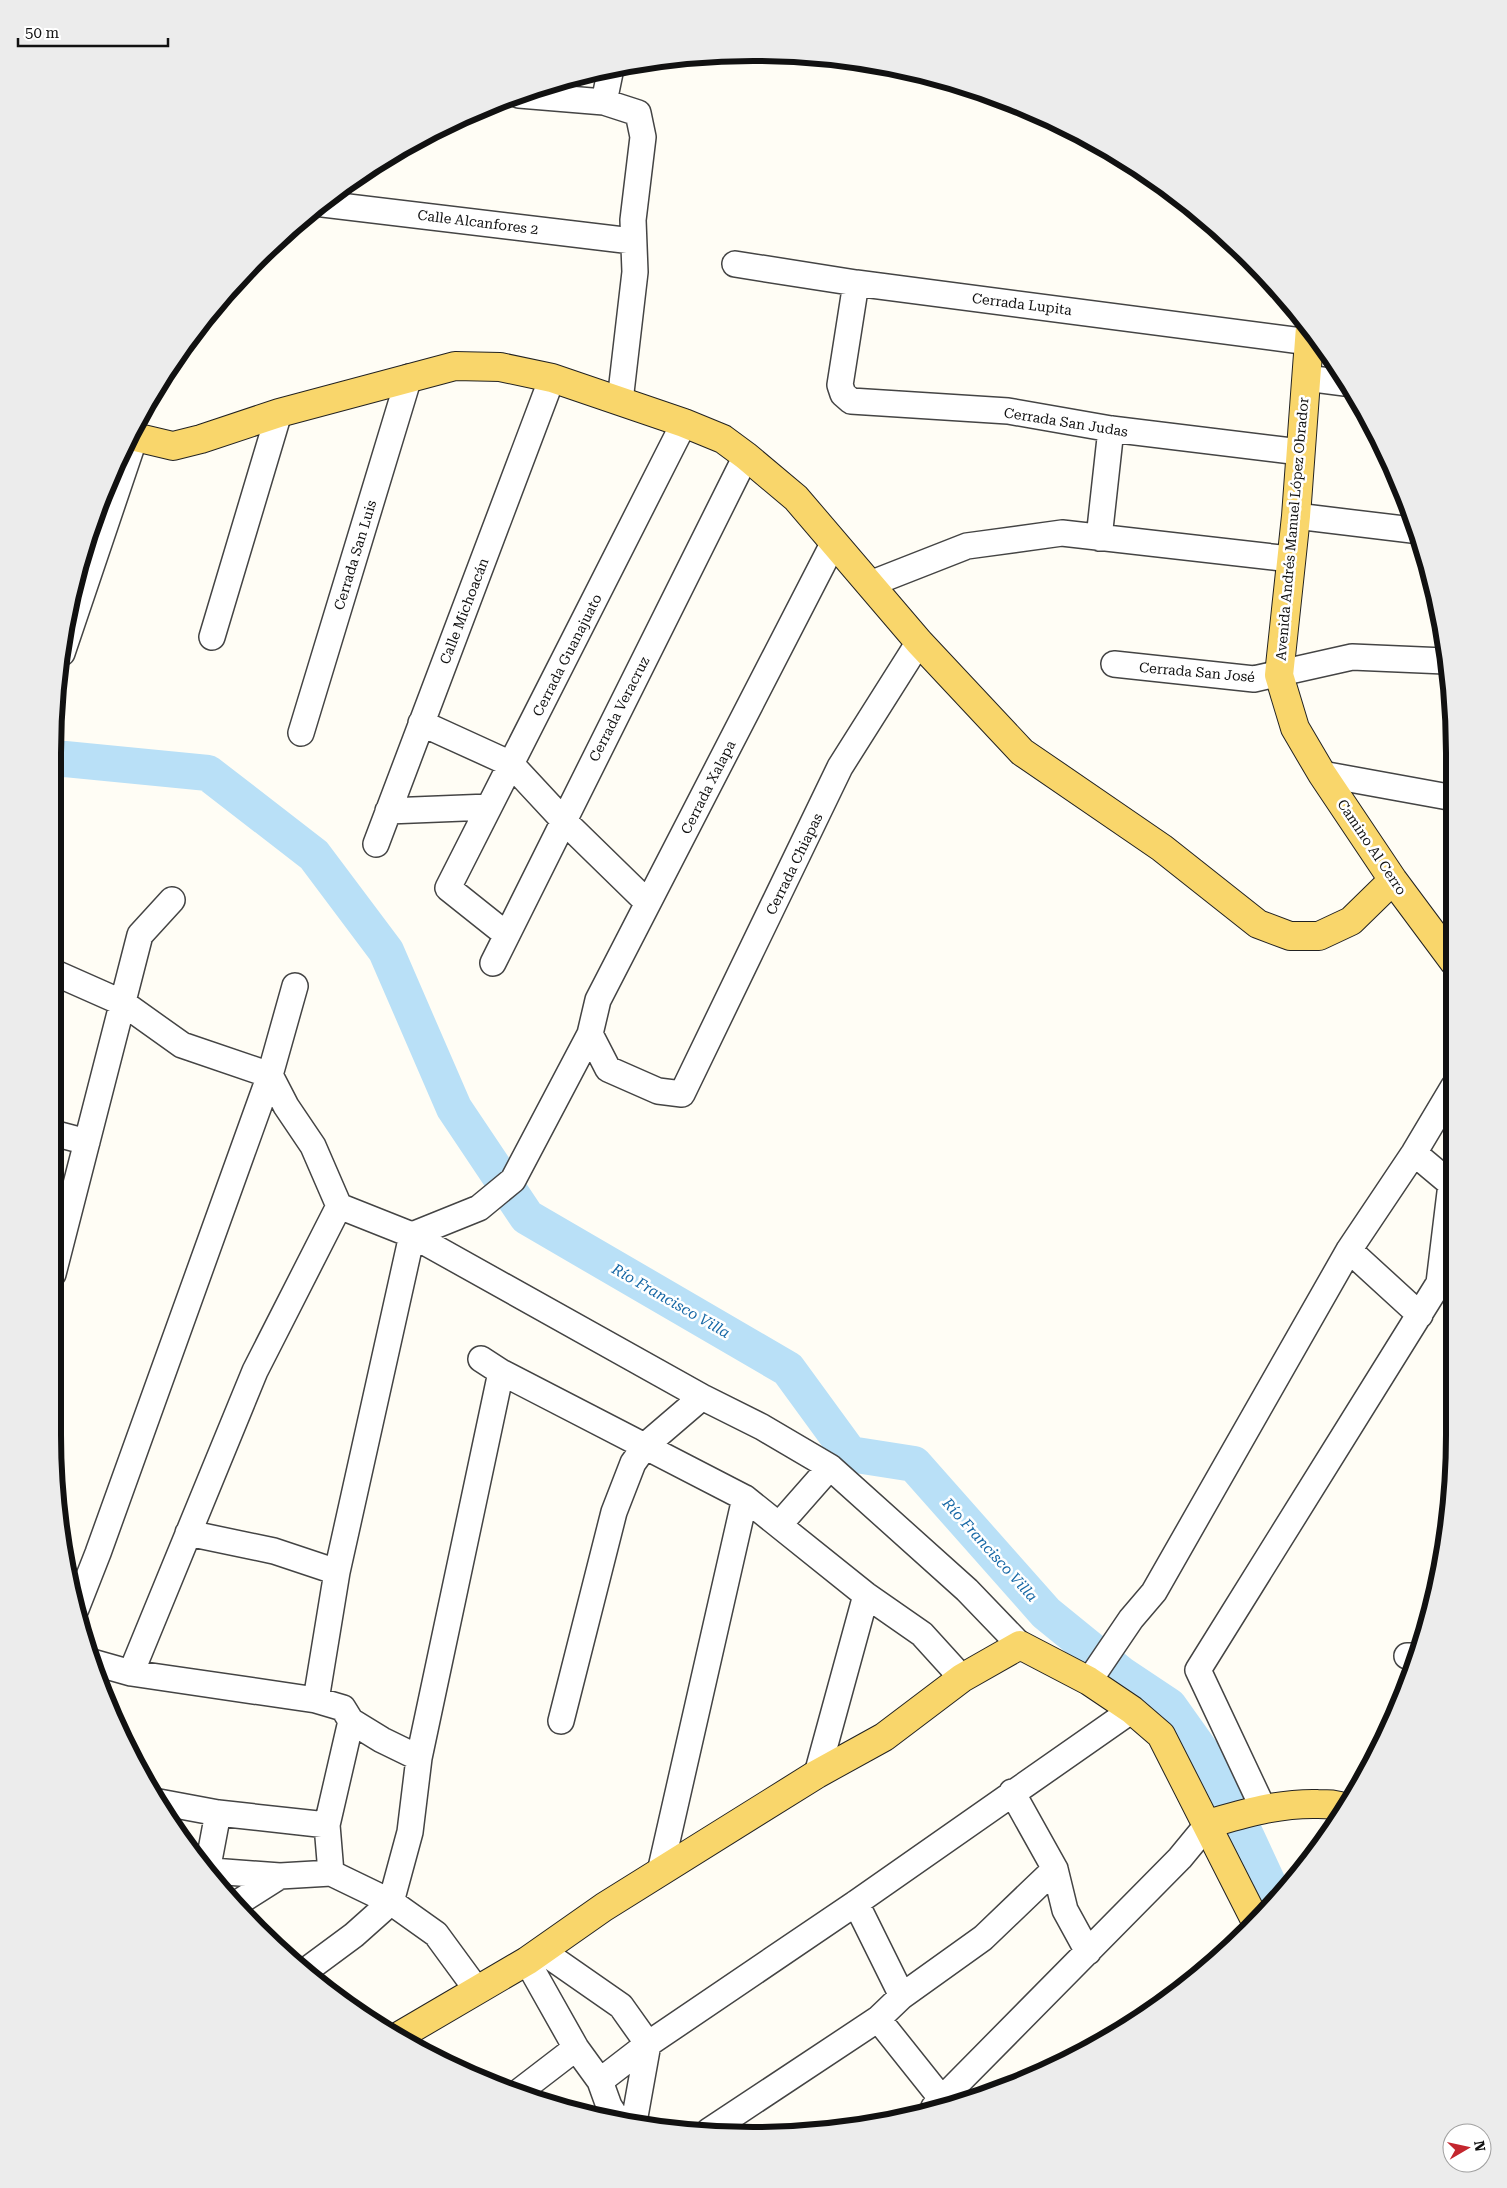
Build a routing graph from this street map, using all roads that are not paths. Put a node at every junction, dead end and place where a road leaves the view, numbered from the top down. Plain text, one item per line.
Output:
1 (609, 77) edge
2 (534, 97) edge
3 (604, 102) junction
4 (331, 205) edge
5 (632, 240) junction
6 (735, 264) dead end
7 (856, 283) junction
8 (1304, 333) edge
9 (1309, 340) edge
10 (410, 377) junction
11 (552, 378) junction
12 (1306, 378) junction
13 (1337, 382) edge
14 (620, 401) junction
15 (279, 413) junction
16 (684, 423) junction
17 (1111, 429) junction
18 (138, 437) edge
19 (1300, 452) junction
20 (746, 456) junction
21 (120, 476) edge
22 (1296, 516) junction
23 (1408, 530) edge
24 (1099, 538) junction
25 (834, 542) junction
26 (1290, 560) junction
27 (870, 584) junction
28 (79, 603) edge
29 (212, 637) dead end
30 (919, 642) junction
31 (1440, 661) edge
32 (1114, 664) dead end
33 (1279, 675) junction
34 (422, 723) junction
35 (1295, 728) joint
36 (301, 733) dead end
37 (511, 764) junction
38 (1322, 774) junction
39 (1446, 797) edge
40 (490, 807) junction
41 (388, 810) junction
42 (564, 821) junction
43 (376, 844) dead end
44 (1393, 880) junction
45 (172, 900) dead end
46 (648, 904) junction
47 (507, 935) junction
48 (1446, 944) edge
49 (493, 963) dead end
50 (61, 976) edge
51 (295, 986) dead end
52 (123, 1003) junction
53 (590, 1034) junction
54 (270, 1075) junction
55 (1446, 1099) edge
56 (61, 1135) edge
57 (87, 1142) junction
58 (1414, 1152) junction
59 (1446, 1178) edge
60 (339, 1206) junction
61 (1446, 1234) edge
62 (412, 1235) junction
63 (61, 1240) edge
64 (1349, 1250) junction
65 (1420, 1315) junction
66 (702, 1398) junction
67 (646, 1445) junction
68 (830, 1467) junction
69 (745, 1498) junction
70 (779, 1525) junction
71 (188, 1533) junction
72 (337, 1572) junction
73 (866, 1595) junction
74 (81, 1596) edge
75 (1020, 1645) junction
76 (101, 1664) edge
77 (131, 1673) junction
78 (962, 1678) junction
79 (1089, 1681) junction
80 (316, 1700) junction
81 (1132, 1710) junction
82 (350, 1721) junction
83 (561, 1721) dead end
84 (419, 1758) junction
85 (817, 1774) junction
86 (1012, 1792) junction
87 (168, 1804) edge
88 (1338, 1805) edge
89 (1263, 1808) junction
90 (218, 1813) junction
91 (1208, 1824) junction
92 (327, 1826) junction
93 (209, 1862) edge
94 (1055, 1869) junction
95 (217, 1871) edge
96 (660, 1872) junction
97 (331, 1873) junction
98 (280, 1876) junction
99 (242, 1900) edge
100 (391, 1902) junction
101 (856, 1903) junction
102 (1252, 1914) edge
103 (1088, 1952) junction
104 (535, 1956) junction
105 (311, 1967) edge
106 (477, 1990) junction
107 (902, 1996) junction
108 (878, 2019) junction
109 (404, 2032) edge
110 (648, 2044) junction
111 (576, 2048) junction
112 (600, 2081) junction
113 (525, 2088) edge
114 (944, 2100) edge
115 (938, 2101) edge
116 (610, 2112) edge
117 (635, 2116) edge
118 (717, 2125) edge

1 - 3 street
2 - 3 street
3 - 5 street
4 - 5 street, Calle Alcanfores 2
5 - 14 street
6 - 7 street, Cerrada Lupita
7 - 8 street, Cerrada Lupita
7 - 17 street, Cerrada San Judas
9 - 12 main road, Avenida Andrés Manuel López Obrador
10 - 11 main road
10 - 15 main road
10 - 36 street, Cerrada San Luis
11 - 14 main road
11 - 34 street, Calle Michoacán
12 - 13 street
12 - 19 main road, Avenida Andrés Manuel López Obrador
14 - 16 main road
15 - 18 main road
15 - 29 street
16 - 20 main road
16 - 37 street, Cerrada Guanajuato
17 - 19 street, Cerrada San Judas
17 - 24 street
19 - 22 main road, Avenida Andrés Manuel López Obrador
20 - 25 main road
20 - 42 street, Cerrada Veracruz
21 - 28 street
22 - 23 street
22 - 26 main road, Avenida Andrés Manuel López Obrador
24 - 26 street
24 - 27 street
25 - 27 main road
25 - 46 street, Cerrada Xalapa
26 - 33 main road, Avenida Andrés Manuel López Obrador
27 - 30 main road
30 - 44 main road
30 - 53 street, Cerrada Chiapas
31 - 33 street, Cerrada San José
32 - 33 street, Cerrada San José
33 - 35 main road, Avenida Andrés Manuel López Obrador
34 - 37 street
34 - 41 street, Calle Michoacán
35 - 38 main road, Camino Al Cerro
37 - 40 street, Cerrada Guanajuato
37 - 42 street
38 - 39 street
38 - 44 main road, Camino Al Cerro
40 - 41 street
40 - 47 street, Cerrada Guanajuato
41 - 43 street, Calle Michoacán
42 - 46 street
42 - 47 street, Cerrada Veracruz
44 - 48 main road, Camino Al Cerro
45 - 52 street
46 - 53 street, Cerrada Xalapa
47 - 49 street, Cerrada Veracruz
50 - 52 street
51 - 54 street
52 - 54 street
52 - 57 street
53 - 62 street, Cerrada Xalapa
54 - 60 street
54 - 74 street
55 - 58 street
56 - 57 street
57 - 63 street
58 - 59 street
58 - 64 street
60 - 62 street
60 - 71 street
61 - 65 street
62 - 66 street
62 - 72 street
64 - 65 street
64 - 79 street
65 - 89 street
66 - 67 street
66 - 68 street
67 - 69 street
67 - 83 street
67 - 84 street
68 - 70 street
68 - 75 street
69 - 70 street
69 - 96 street
70 - 73 street
71 - 72 street
71 - 77 street
72 - 80 street
73 - 78 street
73 - 85 street
75 - 78 main road
75 - 79 main road
76 - 77 street
77 - 80 street
78 - 85 main road
79 - 81 main road
80 - 82 street
81 - 86 street
81 - 91 main road
82 - 84 street
82 - 92 street
84 - 100 street
85 - 96 main road
86 - 94 street
86 - 101 street
87 - 90 street
88 - 89 main road
89 - 91 main road
90 - 92 street
90 - 93 street
91 - 102 main road
91 - 103 street
92 - 97 street
94 - 103 street
94 - 107 street
95 - 98 street
96 - 104 main road
97 - 98 street
97 - 100 street
98 - 99 street
100 - 105 street
100 - 106 street
101 - 107 street
101 - 110 street
103 - 114 street
104 - 106 main road
104 - 110 street
104 - 111 street
106 - 109 main road
107 - 108 street
108 - 115 street
108 - 118 street
110 - 112 street
110 - 117 street
111 - 112 street
111 - 113 street
112 - 116 street

